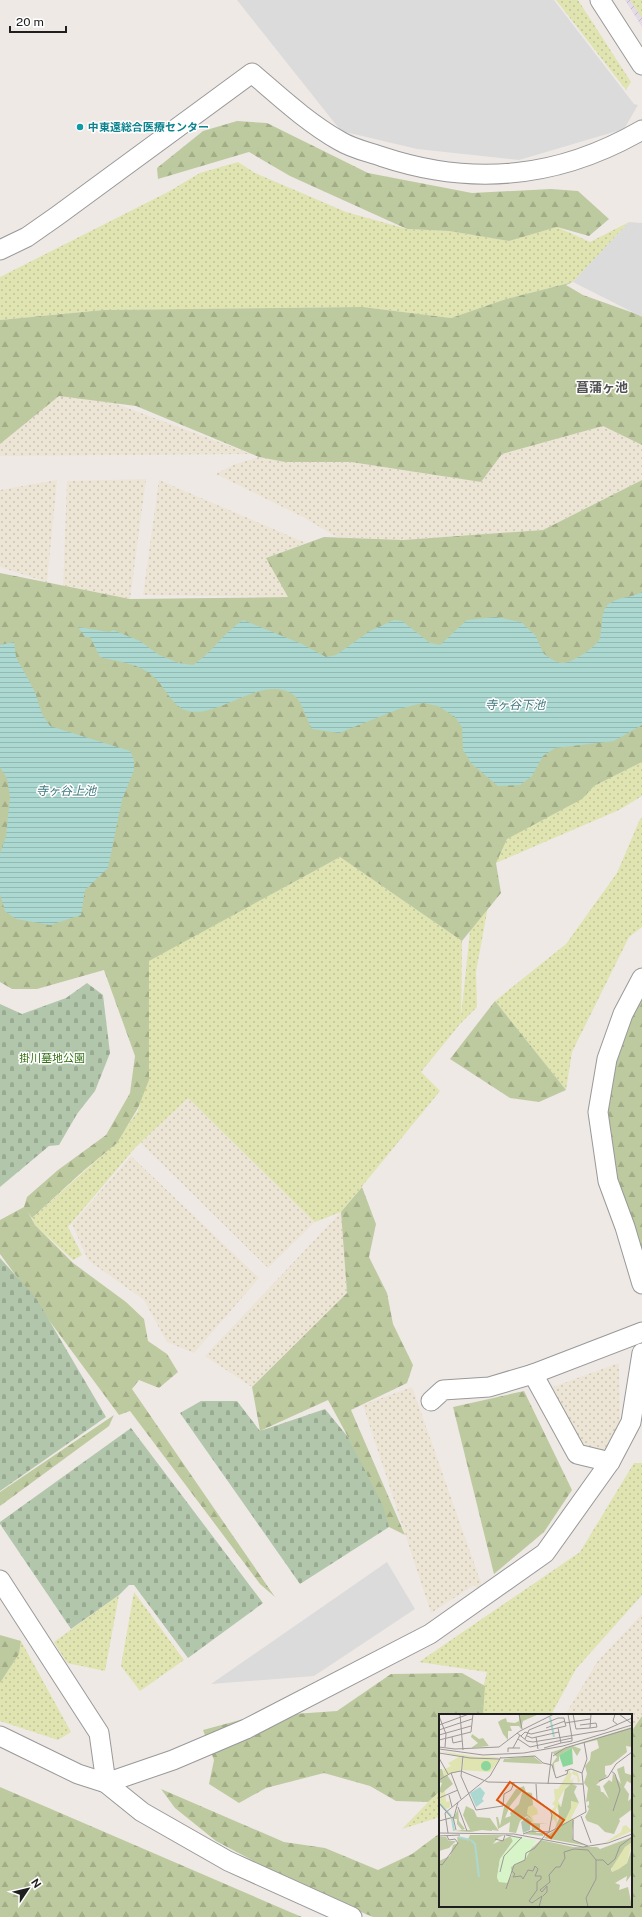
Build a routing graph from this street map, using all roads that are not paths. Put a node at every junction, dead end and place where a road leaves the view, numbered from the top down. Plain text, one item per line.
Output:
1 (600, 0) edge
2 (642, 65) edge
3 (642, 130) edge
4 (0, 250) edge
5 (642, 978) edge
6 (642, 1284) edge
7 (642, 1332) edge
8 (642, 1353) edge
9 (533, 1374) junction
10 (431, 1401) dead end
11 (610, 1462) junction
12 (0, 1580) edge
13 (0, 1736) edge
14 (106, 1783) junction
15 (352, 1917) edge

1 - 2 street
3 - 4 street
5 - 6 street
7 - 9 street
8 - 11 street
9 - 10 street
9 - 11 street
11 - 14 street
12 - 14 street
13 - 14 street
14 - 15 street

